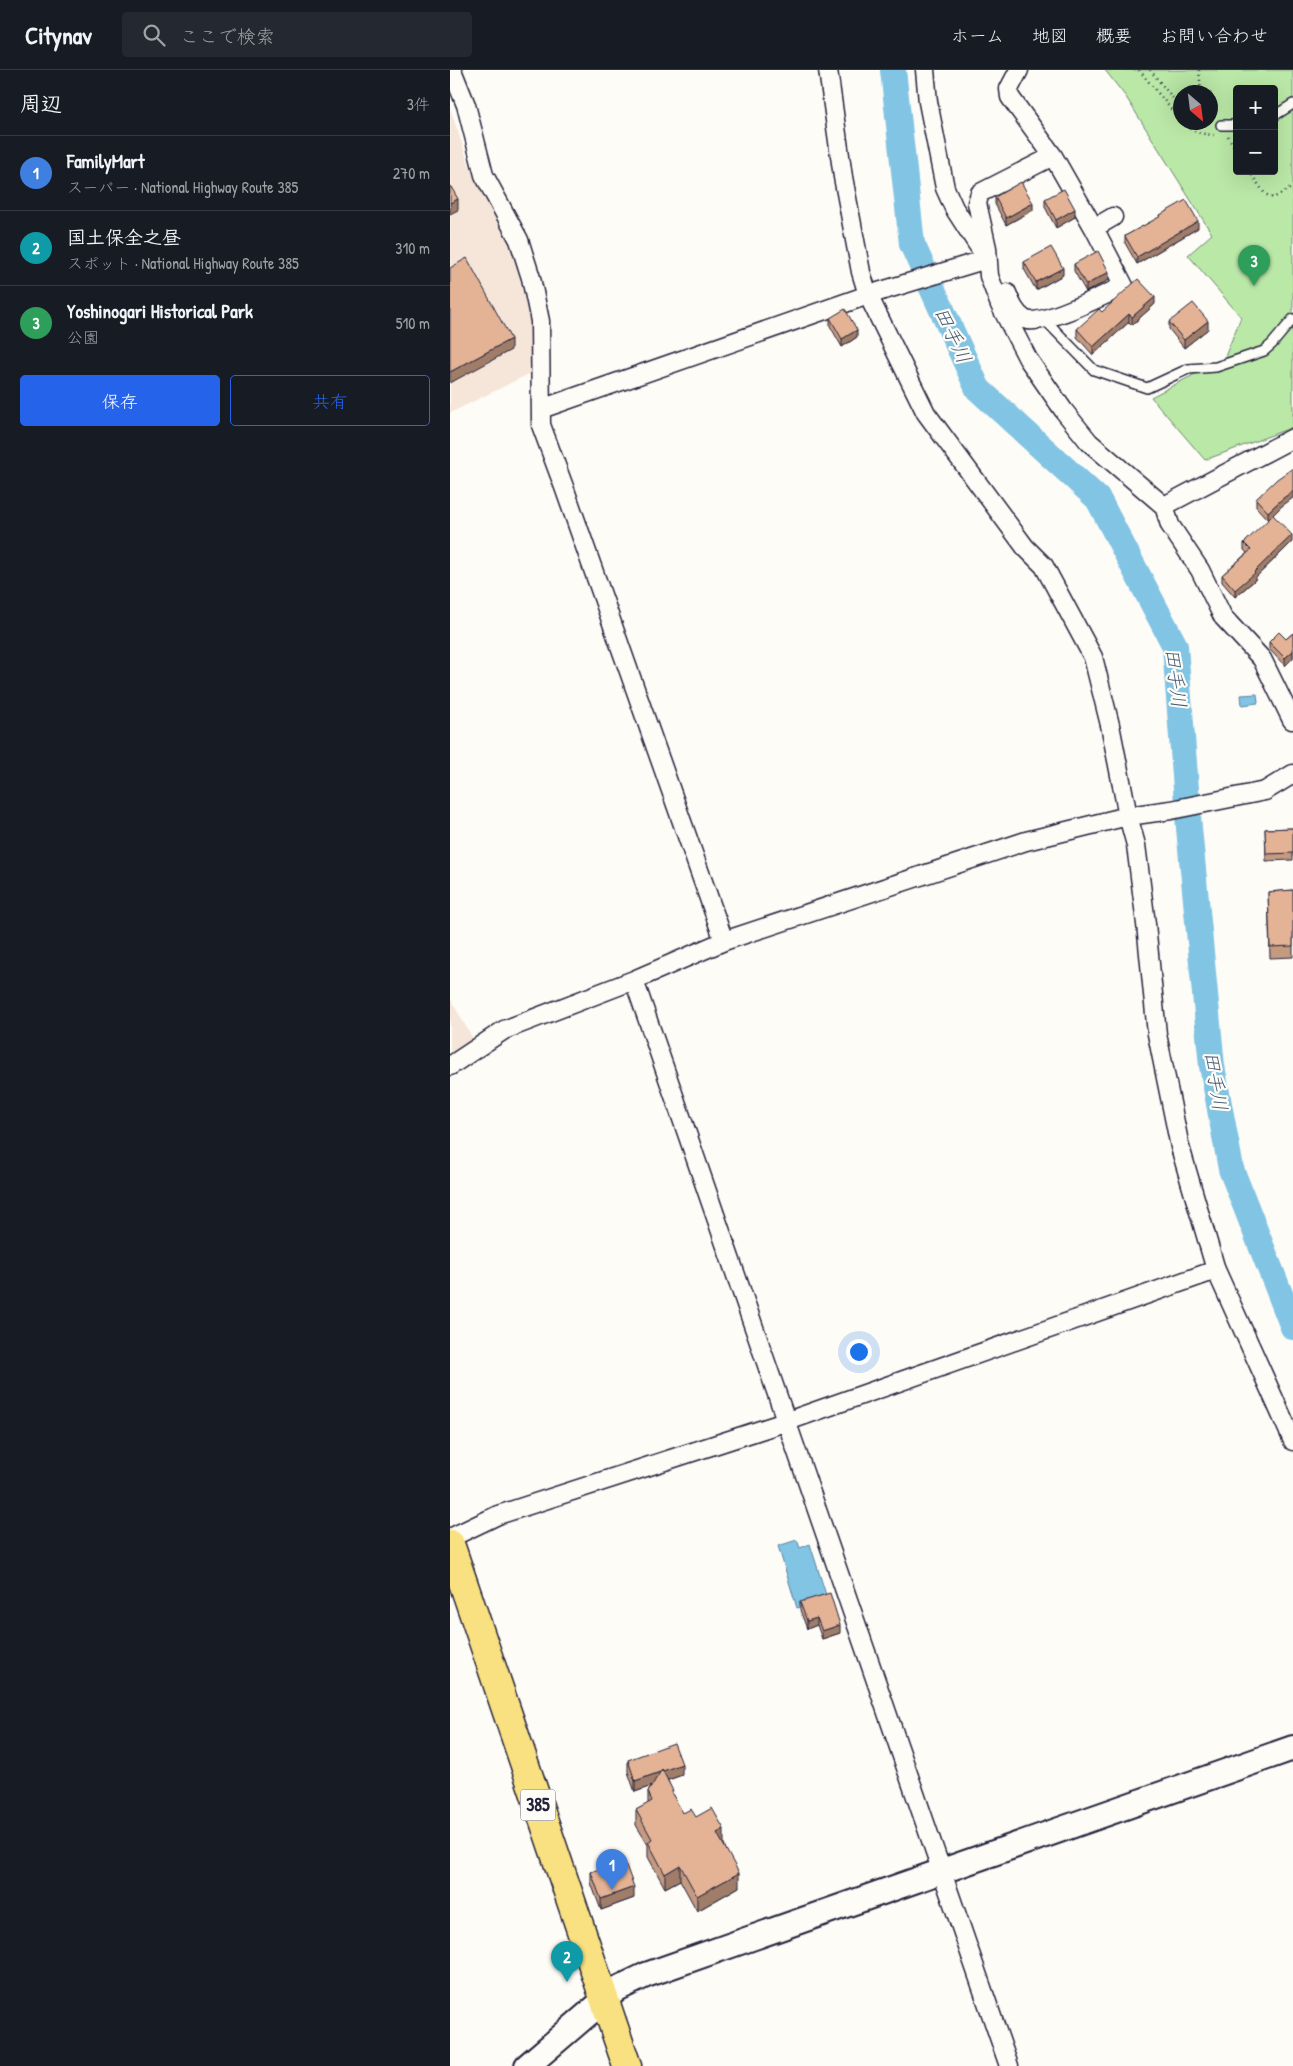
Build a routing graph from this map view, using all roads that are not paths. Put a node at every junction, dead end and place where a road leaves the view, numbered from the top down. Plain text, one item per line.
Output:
1 (452, 70) edge
2 (828, 70) edge
3 (925, 70) edge
4 (1020, 70) edge
5 (1293, 104) edge
6 (1278, 113) edge
7 (1233, 126) edge
8 (1221, 130) road end
9 (1053, 156) junction
10 (1112, 217) dead end
11 (1094, 228) junction
12 (987, 259) junction
13 (868, 295) junction
14 (1293, 319) edge
15 (1045, 320) junction
16 (541, 409) junction
17 (1293, 438) edge
18 (1164, 506) junction
19 (1293, 717) edge
20 (1293, 774) edge
21 (1128, 816) junction
22 (724, 941) junction
23 (634, 980) junction
24 (450, 1066) edge
25 (1216, 1270) junction
26 (785, 1422) junction
27 (1293, 1441) edge
28 (450, 1538) edge
29 (450, 1544) edge
30 (1293, 1748) edge
31 (942, 1871) junction
32 (604, 2000) junction
33 (527, 2066) edge
34 (627, 2066) edge
35 (1009, 2066) edge

1 - 16 street
2 - 13 street
3 - 12 street
4 - 9 street
5 - 6 lane
7 - 8 lane
9 - 11 street
9 - 12 street
10 - 11 street
11 - 15 street
12 - 13 street
12 - 15 street
12 - 18 street
13 - 16 street
13 - 21 street
14 - 15 lane
16 - 22 street
17 - 18 street
18 - 19 street
20 - 21 street
21 - 22 street
21 - 25 street
22 - 23 street
23 - 24 street
23 - 26 street
25 - 26 street
25 - 27 street
26 - 28 street
26 - 31 street
29 - 32 highway, 385
30 - 31 street
31 - 32 street
31 - 35 street
32 - 33 street
32 - 34 highway, 385

